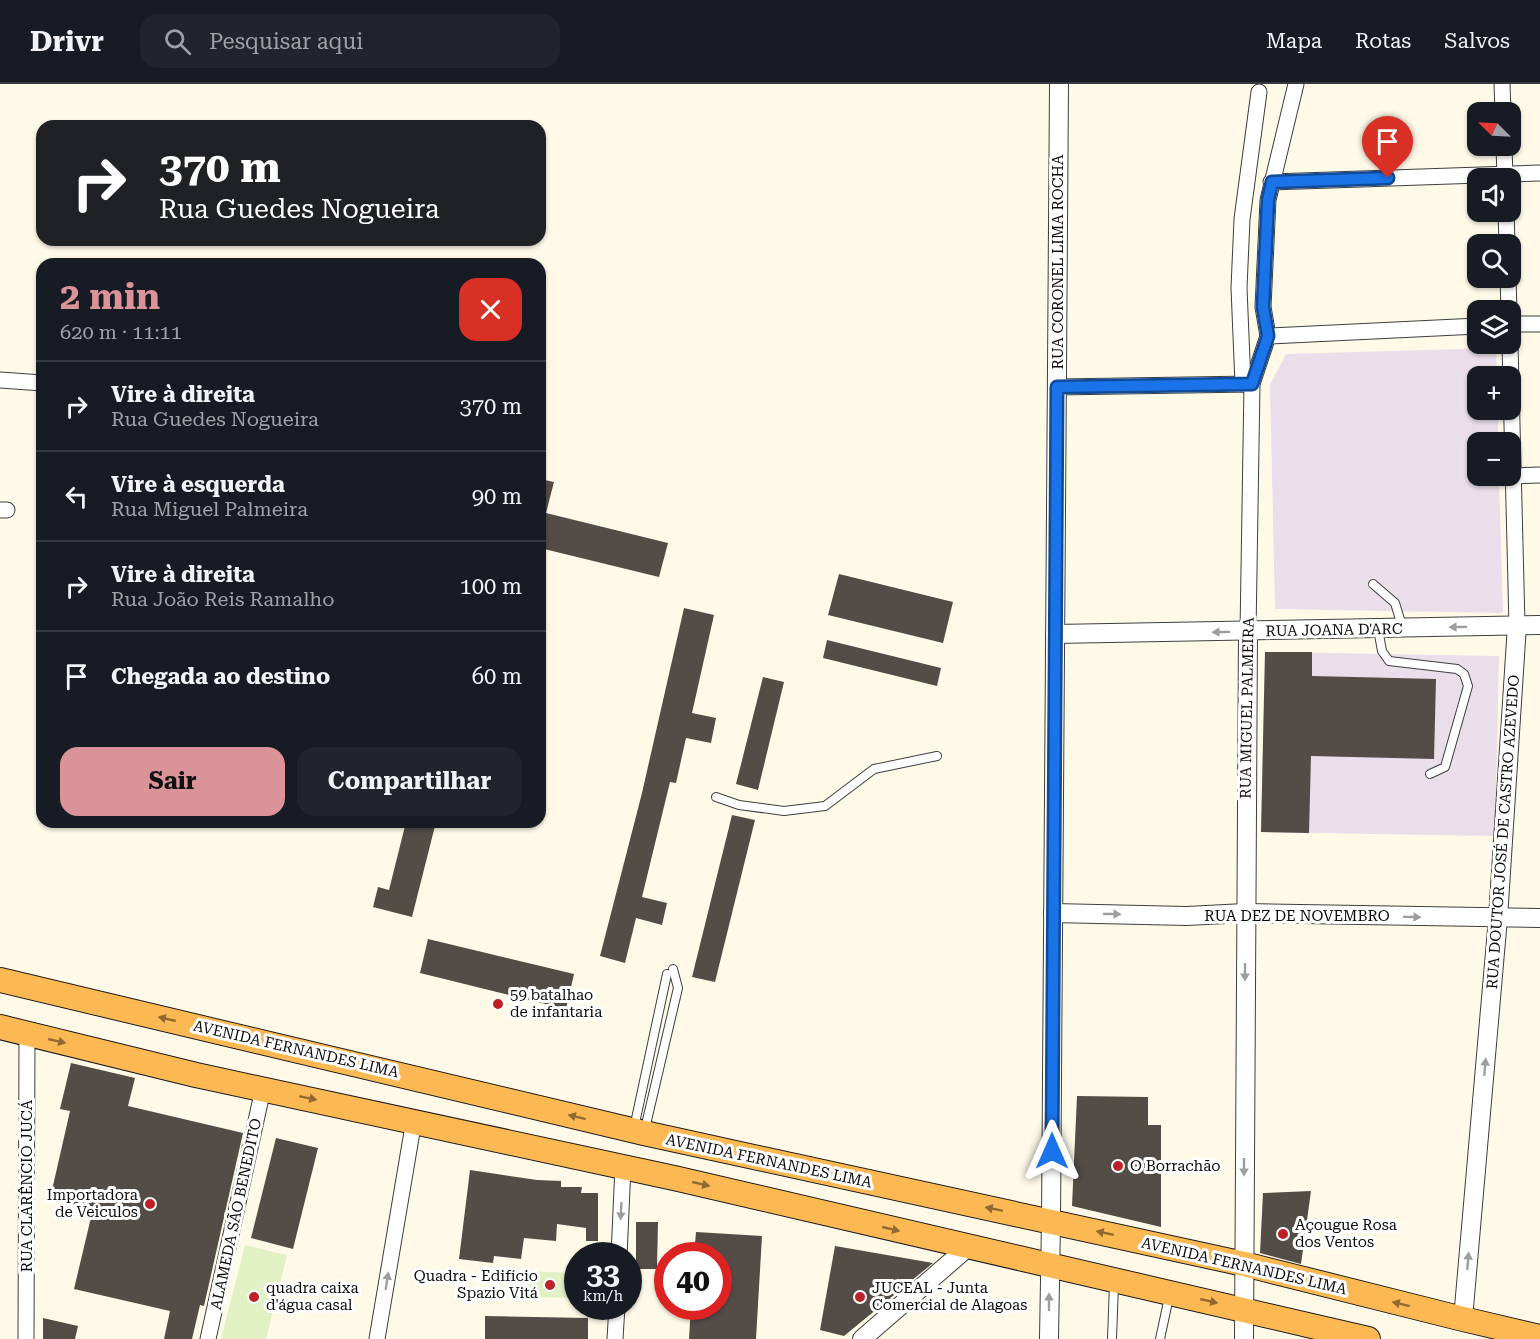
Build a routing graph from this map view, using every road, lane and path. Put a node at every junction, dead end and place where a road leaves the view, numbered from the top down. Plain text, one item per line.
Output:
1 (1059, 84) edge
2 (1296, 84) edge
3 (1503, 84) edge
4 (1259, 92) dead end
5 (1503, 102) edge
6 (1540, 173) edge
7 (1521, 175) edge
8 (1467, 177) edge
9 (1272, 182) junction
10 (1521, 324) edge
11 (1540, 324) edge
12 (1467, 327) edge
13 (1268, 336) junction
14 (1510, 354) edge
15 (0, 380) edge
16 (36, 383) edge
17 (1248, 384) junction
18 (1057, 387) junction
19 (1513, 432) edge
20 (1540, 475) edge
21 (1521, 476) edge
22 (1514, 486) edge
23 (1373, 584) dead end
24 (1517, 625) junction
25 (1540, 625) edge
26 (1402, 628) junction
27 (1378, 629) junction
28 (1248, 632) junction
29 (1055, 634) junction
30 (937, 756) dead end
31 (1430, 774) dead end
32 (716, 797) dead end
33 (1053, 913) junction
34 (1245, 913) junction
35 (1498, 918) junction
36 (1540, 918) edge
37 (0, 980) edge
38 (0, 1027) edge
39 (27, 1034) junction
40 (263, 1089) junction
41 (414, 1120) junction
42 (639, 1132) junction
43 (592, 1160) junction
44 (623, 1166) junction
45 (674, 1178) junction
46 (1052, 1222) junction
47 (620, 1242) edge
48 (968, 1247) junction
49 (1244, 1264) junction
50 (1049, 1265) junction
51 (1114, 1280) junction
52 (1170, 1292) junction
53 (1244, 1310) junction
54 (1463, 1319) junction
55 (616, 1320) edge
56 (1540, 1337) edge
57 (26, 1339) edge
58 (208, 1339) edge
59 (377, 1339) edge
60 (615, 1339) edge
61 (862, 1339) edge
62 (1049, 1339) edge
63 (1112, 1339) edge
64 (1160, 1339) edge
65 (1244, 1339) edge
66 (1368, 1339) edge

1 - 18 street, RUA CORONEL LIMA ROCHA
2 - 9 street, RUA MIGUEL PALMEIRA
3 - 5 street
4 - 17 street, RUA MIGUEL PALMEIRA
6 - 7 street
8 - 9 street
9 - 13 street, RUA MIGUEL PALMEIRA
10 - 11 street
12 - 13 street
13 - 17 street, RUA MIGUEL PALMEIRA
14 - 19 street, RUA DOUTOR JOSÉ DE CASTRO AZEVEDO
15 - 16 street
17 - 18 street
17 - 28 street, RUA MIGUEL PALMEIRA
18 - 29 street, RUA CORONEL LIMA ROCHA
20 - 21 street
22 - 24 street, RUA DOUTOR JOSÉ DE CASTRO AZEVEDO
23 - 26 lane
24 - 25 street, RUA JOANA D'ARC
24 -> 26 street, RUA JOANA D'ARC
24 - 35 street, RUA DOUTOR JOSÉ DE CASTRO AZEVEDO
26 - 27 street, RUA JOANA D'ARC
27 - 28 street, RUA JOANA D'ARC
27 - 31 lane
28 -> 29 street, RUA JOANA D'ARC
28 - 34 street, RUA MIGUEL PALMEIRA
29 - 33 street, RUA CORONEL LIMA ROCHA
30 - 32 lane
33 -> 34 street, RUA DEZ DE NOVEMBRO
33 - 46 street, RUA CORONEL LIMA ROCHA
34 -> 35 street, RUA DEZ DE NOVEMBRO
34 -> 49 street, RUA MIGUEL PALMEIRA
35 - 36 street, RUA DEZ DE NOVEMBRO
54 -> 35 street, RUA DOUTOR JOSÉ DE CASTRO AZEVEDO
42 -> 37 highway, AVENIDA FERNANDES LIMA
38 - 39 highway
39 -> 40 highway
39 - 57 street, RUA CLARÊNCIO JUCÁ
40 -> 41 highway
40 - 58 street, ALAMEDA SÃO BENEDITO
41 - 43 highway
59 -> 41 street
42 - 42 lane
42 - 43 highway
42 - 45 highway
46 -> 42 highway, AVENIDA FERNANDES LIMA
43 - 44 highway
44 - 45 highway
44 -> 47 street
45 -> 48 highway
49 -> 46 highway, AVENIDA FERNANDES LIMA
46 - 50 street, RUA CORONEL LIMA ROCHA
48 - 50 highway
48 - 61 street
49 - 53 street, RUA MIGUEL PALMEIRA
54 -> 49 highway, AVENIDA FERNANDES LIMA
50 - 51 highway
62 -> 50 street, RUA CORONEL LIMA ROCHA
51 - 52 highway
51 - 63 lane
52 -> 53 highway
52 - 64 lane
53 - 65 street, RUA MIGUEL PALMEIRA
53 - 66 highway
54 - 56 highway, AVENIDA FERNANDES LIMA
55 - 60 street

